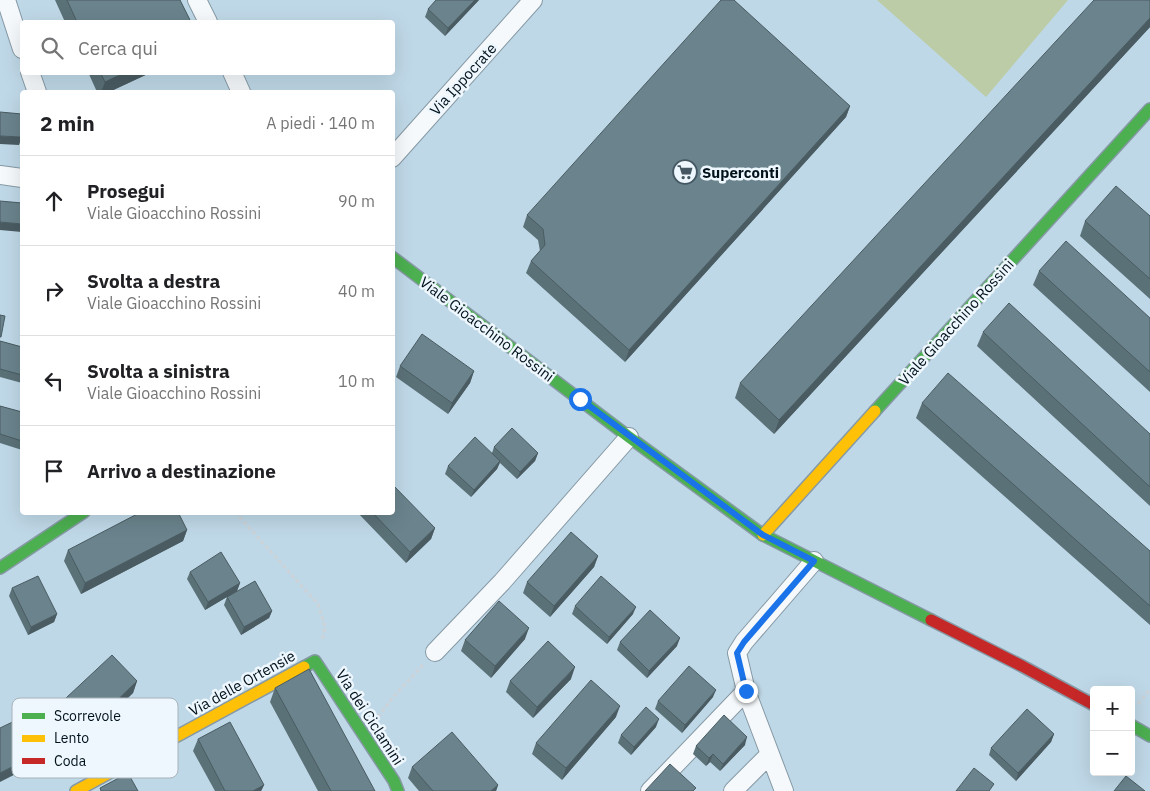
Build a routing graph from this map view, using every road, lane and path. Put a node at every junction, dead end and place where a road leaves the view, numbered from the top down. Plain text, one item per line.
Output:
1 (6, 0) edge
2 (197, 0) edge
3 (533, 0) edge
4 (207, 20) edge
5 (20, 43) edge
6 (31, 75) edge
7 (233, 75) edge
8 (36, 90) edge
9 (240, 90) edge
10 (1150, 109) edge
11 (395, 155) edge
12 (0, 175) edge
13 (20, 178) edge
14 (395, 259) edge
15 (630, 437) junction
16 (80, 515) edge
17 (238, 515) edge
18 (763, 535) junction
19 (814, 561) junction
20 (0, 568) edge
21 (435, 652) dead end
22 (315, 661) junction
23 (415, 674) dead end
24 (1150, 689) edge
25 (746, 691) junction
26 (394, 696) dead end
27 (1090, 703) edge
28 (1136, 707) dead end
29 (1135, 727) edge
30 (178, 736) edge
31 (1150, 736) edge
32 (769, 755) junction
33 (100, 778) edge
34 (76, 791) edge
35 (398, 791) edge
36 (650, 791) edge
37 (733, 791) edge
38 (784, 791) edge

1 - 5 street
2 - 4 street
3 - 11 street, Via Ippocrate
6 - 8 street
7 - 9 street
10 - 18 street, Viale Gioacchino Rossini
12 - 13 street
14 - 15 street, Viale Gioacchino Rossini
15 - 18 street, Viale Gioacchino Rossini
15 - 21 street
16 - 20 street
17 - 22 path, Via delle Ortensie
18 - 19 street, Viale Gioacchino Rossini
19 - 25 street
19 - 27 street, Viale Gioacchino Rossini
22 - 30 street, Via delle Ortensie
22 - 35 street, Via dei Ciclamini
23 - 26 path
24 - 28 path
25 - 32 street
25 - 36 street
29 - 31 street
32 - 37 street
32 - 38 street
33 - 34 street, Via delle Ortensie

